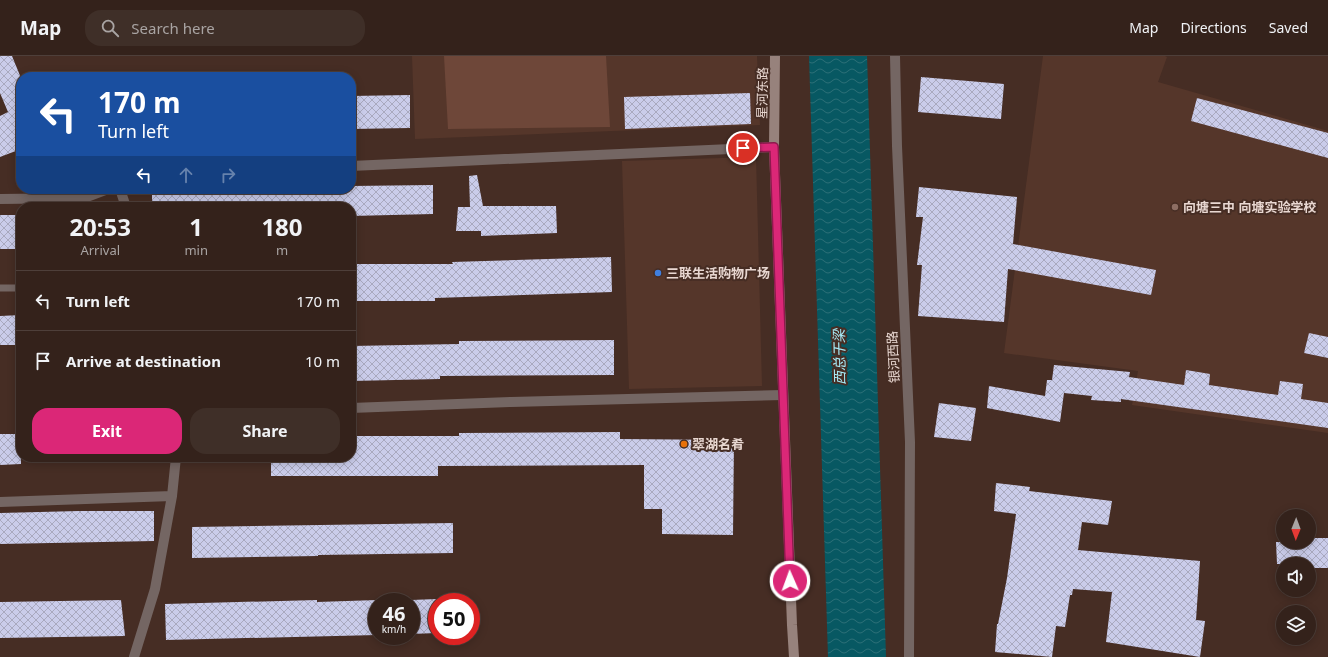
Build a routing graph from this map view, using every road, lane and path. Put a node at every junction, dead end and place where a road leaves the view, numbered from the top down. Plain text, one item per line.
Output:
1 (775, 56) edge
2 (895, 56) edge
3 (774, 147) junction
4 (356, 166) edge
5 (95, 194) edge
6 (0, 198) edge
7 (0, 288) edge
8 (16, 288) edge
9 (783, 395) junction
10 (356, 408) edge
11 (175, 462) edge
12 (172, 496) junction
13 (0, 502) edge
14 (134, 657) edge
15 (794, 657) edge
16 (908, 657) edge

1 - 3 main road, 星河东路
2 - 16 street, 银河西路
3 - 4 street
3 - 9 main road, 星河东路
5 - 6 street
7 - 8 lane
9 - 10 street
9 - 15 main road, 星河东路
11 - 12 street
12 - 13 street
12 - 14 street

